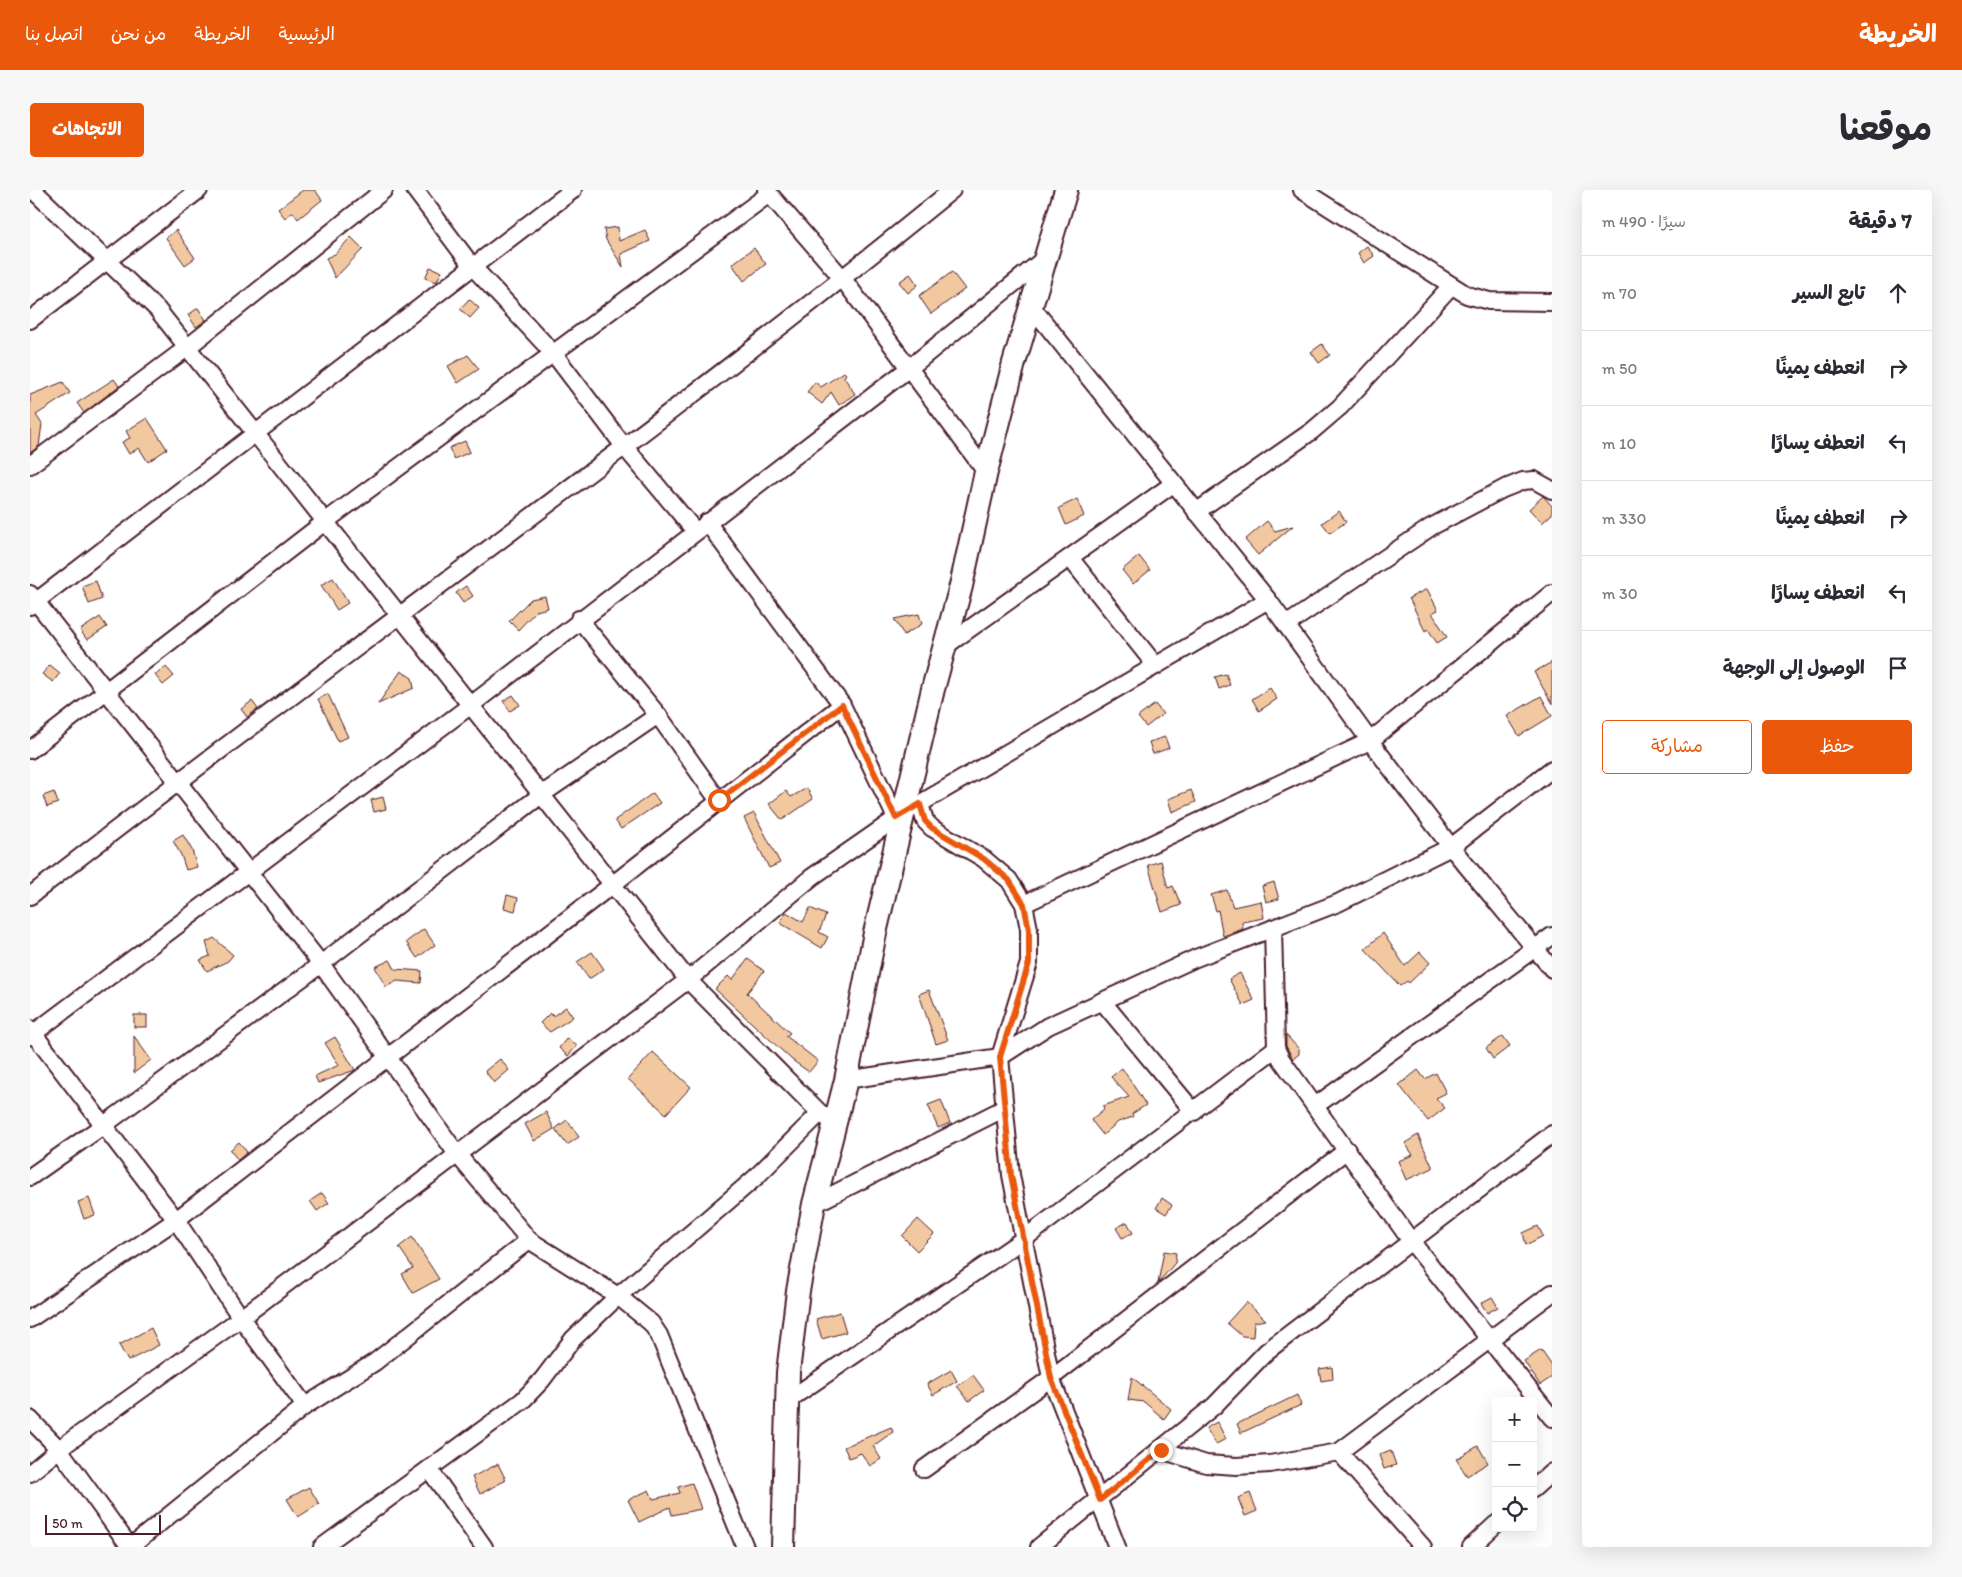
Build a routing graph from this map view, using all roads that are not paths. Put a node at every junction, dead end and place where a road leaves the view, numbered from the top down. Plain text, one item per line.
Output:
1 (33, 190) edge
2 (198, 190) edge
3 (384, 190) edge
4 (415, 190) edge
5 (573, 190) edge
6 (952, 190) edge
7 (1066, 190) edge
8 (1302, 190) edge
9 (768, 192) edge
10 (1044, 259) junction
11 (106, 260) junction
12 (472, 266) junction
13 (843, 279) junction
14 (1451, 286) junction
15 (1552, 302) edge
16 (1031, 306) junction
17 (30, 320) edge
18 (188, 347) junction
19 (554, 354) junction
20 (908, 369) junction
21 (256, 434) junction
22 (623, 446) junction
23 (30, 465) edge
24 (986, 472) junction
25 (1173, 484) junction
26 (1552, 490) edge
27 (1196, 512) junction
28 (326, 522) junction
29 (701, 527) junction
30 (1070, 558) junction
31 (1552, 593) edge
32 (32, 600) edge
33 (1268, 600) junction
34 (400, 615) junction
35 (579, 619) junction
36 (1286, 624) junction
37 (944, 647) junction
38 (1156, 666) junction
39 (106, 692) junction
40 (471, 705) junction
41 (842, 705) junction
42 (658, 715) junction
43 (1370, 741) junction
44 (30, 750) edge
45 (1552, 769) edge
46 (176, 782) junction
47 (541, 795) junction
48 (719, 800) junction
49 (906, 812) junction
50 (1451, 847) junction
51 (248, 873) junction
52 (612, 885) junction
53 (30, 896) edge
54 (1024, 904) junction
55 (1273, 928) junction
56 (1552, 936) edge
57 (1535, 949) junction
58 (321, 964) junction
59 (1552, 969) edge
60 (688, 980) junction
61 (1102, 1001) junction
62 (31, 1033) edge
63 (1276, 1048) junction
64 (387, 1056) junction
65 (1000, 1057) junction
66 (846, 1080) junction
67 (1315, 1106) junction
68 (1005, 1108) junction
69 (1194, 1112) junction
70 (827, 1118) junction
71 (104, 1125) junction
72 (1552, 1134) edge
73 (1347, 1150) junction
74 (456, 1154) junction
75 (30, 1177) edge
76 (814, 1204) junction
77 (176, 1220) junction
78 (1025, 1238) junction
79 (529, 1240) junction
80 (1411, 1241) junction
81 (1552, 1293) edge
82 (618, 1296) junction
83 (241, 1318) junction
84 (30, 1319) edge
85 (1490, 1340) junction
86 (1051, 1378) junction
87 (787, 1401) junction
88 (305, 1406) junction
89 (1552, 1418) edge
90 (30, 1419) edge
91 (59, 1449) junction
92 (1161, 1450) junction
93 (1339, 1452) junction
94 (429, 1469) junction
95 (924, 1469) dead end
96 (1552, 1472) edge
97 (30, 1473) edge
98 (1535, 1487) edge
99 (1100, 1500) junction
100 (1492, 1528) edge
101 (130, 1547) edge
102 (322, 1547) edge
103 (484, 1547) edge
104 (745, 1547) edge
105 (783, 1547) edge
106 (1038, 1547) edge
107 (1117, 1547) edge
108 (1423, 1547) edge
109 (1471, 1547) edge

1 - 11 street
2 - 11 street
3 - 18 street
4 - 12 street
5 - 12 street
6 - 13 street
7 - 10 main road
8 - 14 street
9 - 13 street
9 - 19 street
10 - 16 main road
10 - 20 street
11 - 17 street
11 - 18 street
12 - 19 street
12 - 21 street
13 - 20 street
13 - 22 street
14 - 15 street
14 - 27 street
16 - 24 main road
16 - 25 street
18 - 21 street
18 - 23 street
19 - 22 street
19 - 28 street
20 - 24 street
20 - 29 street
21 - 28 street
21 - 32 street
22 - 29 street
22 - 34 street
24 - 37 main road
25 - 27 street
25 - 30 street
26 - 36 street
27 - 33 street
28 - 34 street
28 - 39 street
29 - 35 street
29 - 41 street
30 - 37 street
30 - 38 street
31 - 43 street
32 - 39 street
33 - 36 street
33 - 38 street
34 - 40 street
34 - 46 street
35 - 40 street
35 - 42 street
36 - 43 street
37 - 49 main road
38 - 49 street
39 - 44 street
39 - 46 street
40 - 47 street
40 - 51 street
41 - 48 street
41 - 49 street
42 - 47 street
42 - 48 street
43 - 50 street
43 - 54 street
45 - 50 street
46 - 51 street
46 - 53 street
47 - 52 street
47 - 58 street
48 - 52 street
49 - 54 street
49 - 60 street
49 - 66 main road
50 - 55 street
50 - 57 street
51 - 58 street
51 - 62 street
52 - 60 street
52 - 64 street
54 - 65 street
55 - 61 street
55 - 63 street
56 - 57 street
57 - 59 street
57 - 67 street
58 - 64 street
58 - 71 street
60 - 70 street
60 - 74 street
61 - 65 street
61 - 69 street
62 - 71 street
63 - 67 street
63 - 69 street
64 - 74 street
64 - 77 street
65 - 66 street
65 - 68 street
66 - 70 main road
67 - 73 street
68 - 76 street
68 - 78 street
69 - 78 street
70 - 76 main road
70 - 82 street
71 - 75 street
71 - 77 street
72 - 80 street
73 - 80 street
73 - 86 street
74 - 79 street
74 - 83 street
76 - 87 main road
77 - 83 street
77 - 84 street
78 - 86 street
78 - 87 street
79 - 82 street
79 - 88 street
80 - 85 street
80 - 92 street
81 - 85 street
82 - 94 street
82 - 104 street
83 - 88 street
83 - 91 street
85 - 89 street
85 - 93 street
86 - 95 street
86 - 99 street
87 - 105 main road
88 - 101 street
90 - 91 street
91 - 97 street
91 - 101 street
92 - 93 street
92 - 99 street
93 - 108 street
94 - 102 street
94 - 103 street
96 - 98 street
99 - 106 street
99 - 107 street
100 - 109 street

